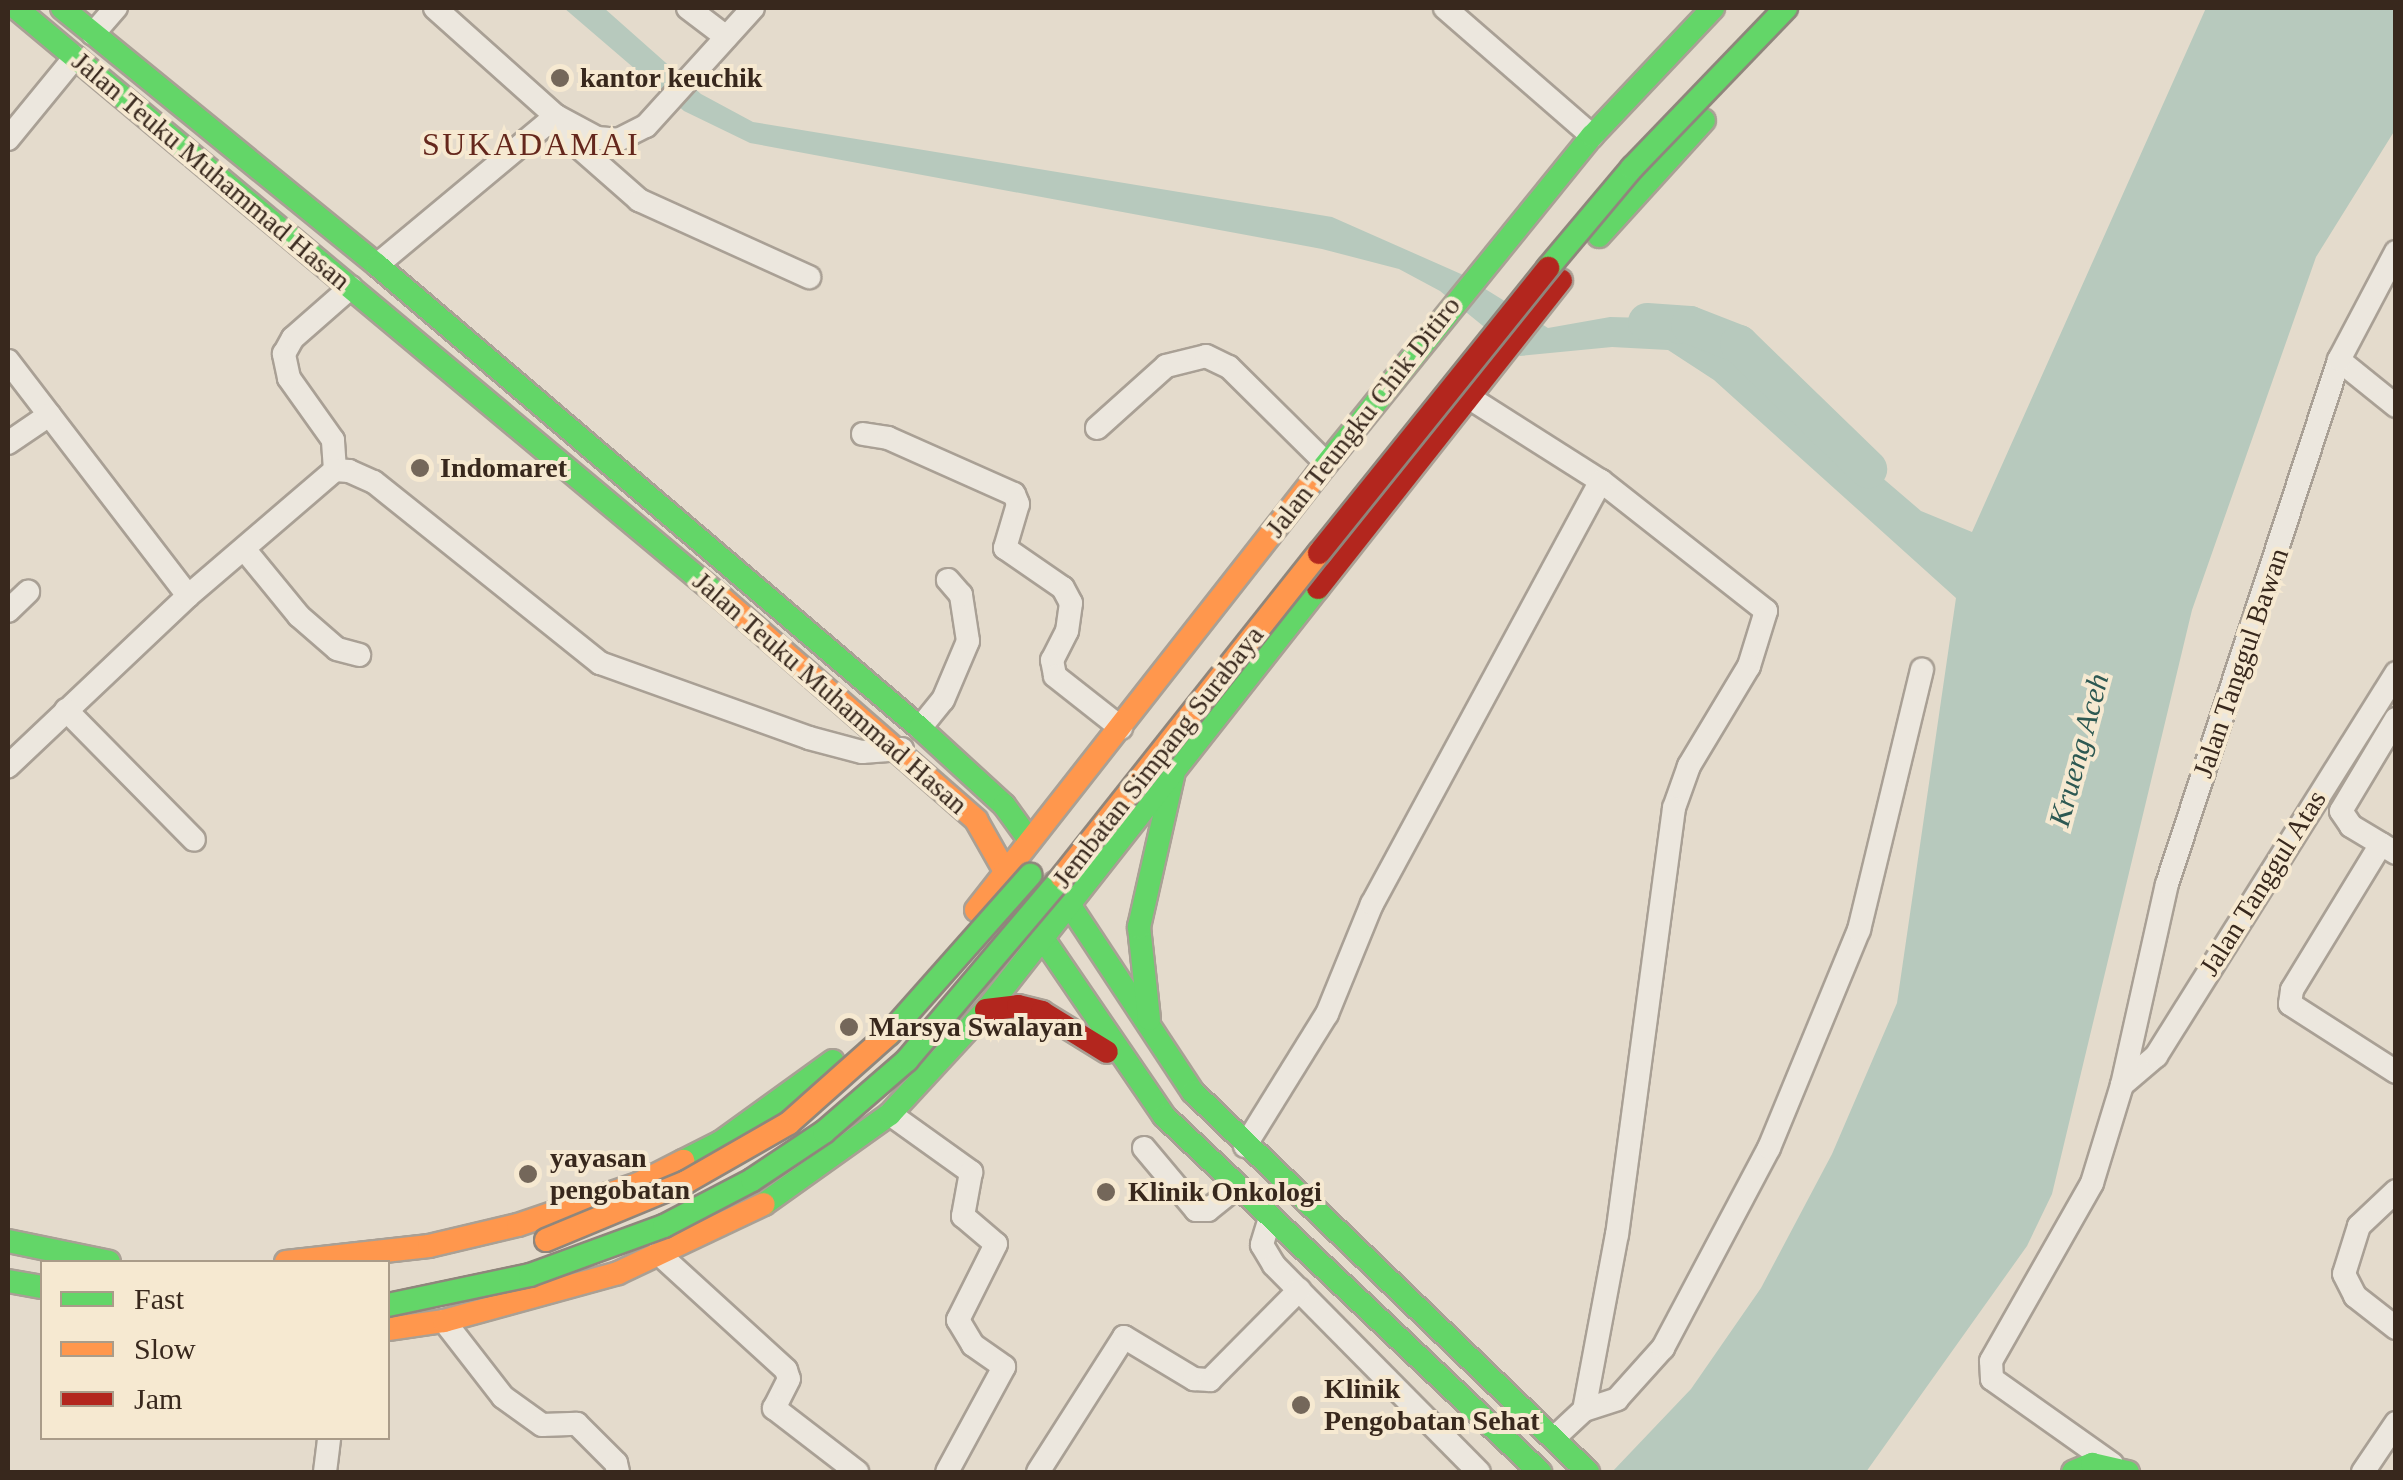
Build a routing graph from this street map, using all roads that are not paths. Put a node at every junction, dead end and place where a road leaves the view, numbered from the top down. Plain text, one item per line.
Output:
1 (16, 8) edge
2 (62, 8) edge
3 (116, 8) edge
4 (436, 8) edge
5 (688, 8) edge
6 (753, 8) edge
7 (1445, 8) edge
8 (1713, 8) edge
9 (1786, 8) edge
10 (1810, 8) edge
11 (92, 34) junction
12 (719, 45) junction
13 (75, 57) junction
14 (1698, 62) dead end
15 (553, 119) junction
16 (1592, 136) junction
17 (8, 139) edge
18 (2396, 252) edge
19 (377, 265) junction
20 (809, 278) dead end
21 (351, 288) junction
22 (2339, 360) junction
23 (8, 362) edge
24 (1470, 398) junction
25 (2396, 406) edge
26 (49, 415) junction
27 (1097, 428) dead end
28 (863, 434) dead end
29 (8, 444) edge
30 (1325, 462) junction
31 (334, 470) junction
32 (1600, 481) junction
33 (245, 550) junction
34 (948, 580) dead end
35 (28, 592) dead end
36 (188, 596) junction
37 (8, 611) edge
38 (359, 654) dead end
39 (1922, 670) dead end
40 (2396, 673) edge
41 (66, 710) junction
42 (2396, 719) edge
43 (920, 728) junction
44 (1121, 728) junction
45 (902, 749) junction
46 (8, 766) edge
47 (1173, 775) junction
48 (194, 840) dead end
49 (1030, 842) junction
50 (2388, 849) edge
51 (1006, 872) junction
52 (1068, 906) junction
53 (1040, 942) junction
54 (986, 1010) junction
55 (1150, 1030) junction
56 (1120, 1061) junction
57 (2396, 1072) edge
58 (2122, 1085) junction
59 (890, 1114) junction
60 (1245, 1146) junction
61 (1144, 1148) dead end
62 (1238, 1186) junction
63 (1294, 1191) junction
64 (2396, 1191) edge
65 (1270, 1218) junction
66 (8, 1241) edge
67 (658, 1253) junction
68 (99, 1260) edge
69 (304, 1260) edge
70 (398, 1276) dead end
71 (8, 1281) edge
72 (40, 1287) edge
73 (1299, 1290) junction
74 (390, 1305) edge
75 (444, 1321) junction
76 (1385, 1326) junction
77 (2396, 1328) edge
78 (390, 1329) edge
79 (1403, 1392) junction
80 (1584, 1410) junction
81 (2396, 1423) edge
82 (1554, 1438) junction
83 (329, 1440) edge
84 (1581, 1465) edge
85 (2120, 1469) edge
86 (325, 1472) edge
87 (618, 1472) edge
88 (857, 1472) edge
89 (946, 1472) edge
90 (1038, 1472) edge
91 (1478, 1472) edge
92 (1540, 1472) edge
93 (2073, 1472) edge
94 (2363, 1472) edge

1 - 13 main road, Jalan Teuku Muhammad Hasan
2 - 11 main road, Jalan Teuku Muhammad Hasan
3 - 11 street
4 - 15 street
5 - 12 street
6 - 12 street
7 - 16 street
8 - 16 main road, Jalan Teungku Chik Ditiro
9 - 74 main road, Jembatan Simpang Surabaya, bridge
10 - 24 main road
11 - 19 main road, Jalan Teuku Muhammad Hasan
12 - 15 street
13 - 17 street
13 - 21 main road, Jalan Teuku Muhammad Hasan
14 - 70 main road, Jembatan Simpang Surabaya, bridge
15 - 19 street
15 - 20 street
16 - 30 main road, Jalan Teungku Chik Ditiro
18 - 22 street, Jalan Tanggul Bawan
19 - 43 main road, Jalan Teuku Muhammad Hasan
21 - 31 street
21 - 45 main road, Jalan Teuku Muhammad Hasan
22 - 25 street
22 - 58 street, Jalan Tanggul Bawan
23 - 26 street
24 - 32 street
24 - 47 main road
26 - 29 street
26 - 36 street
27 - 30 street
28 - 44 street
30 - 44 main road, Jalan Teungku Chik Ditiro
31 - 33 street
31 - 45 street
32 - 60 street
32 - 80 street
33 - 36 street
33 - 38 street
34 - 43 street
35 - 37 street
36 - 41 street
39 - 80 street
40 - 58 street, Jalan Tanggul Atas
41 - 46 street
41 - 48 street
42 - 50 street
43 - 49 main road, Jalan Teuku Muhammad Hasan
44 - 49 main road, Jalan Teungku Chik Ditiro
45 - 51 main road, Jalan Teuku Muhammad Hasan
47 - 52 main road
47 - 55 main road
49 - 51 main road, Jalan Teungku Chik Ditiro
49 - 52 main road, Jalan Teuku Muhammad Hasan
50 - 57 street
51 - 53 main road, Jalan Teuku Muhammad Hasan
51 - 69 main road, Jalan Teungku Chik Ditiro
52 - 53 main road
52 - 55 main road, Jalan Teuku Muhammad Hasan
53 - 54 main road
53 - 56 main road, Jalan Teuku Muhammad Hasan
54 - 56 main road
54 - 59 main road
55 - 60 main road, Jalan Teuku Muhammad Hasan
56 - 62 main road, Jalan Teuku Muhammad Hasan
58 - 85 street, Jalan Tanggul Bawan
59 - 67 main road
59 - 89 street
60 - 63 main road, Jalan Teuku Muhammad Hasan
61 - 62 street
62 - 65 main road, Jalan Teuku Muhammad Hasan
63 - 65 main road
63 - 82 main road, Jalan Teuku Muhammad Hasan
64 - 77 street
65 - 73 street
65 - 76 main road, Jalan Teuku Muhammad Hasan
66 - 68 main road
67 - 75 main road
67 - 88 street
71 - 72 main road
73 - 79 street
73 - 90 street
75 - 78 main road
75 - 87 street
76 - 79 street
76 - 92 main road, Jalan Teuku Muhammad Hasan
79 - 91 street
80 - 82 street
81 - 94 street
82 - 84 main road, Jalan Teuku Muhammad Hasan
83 - 86 street
85 - 93 main road

